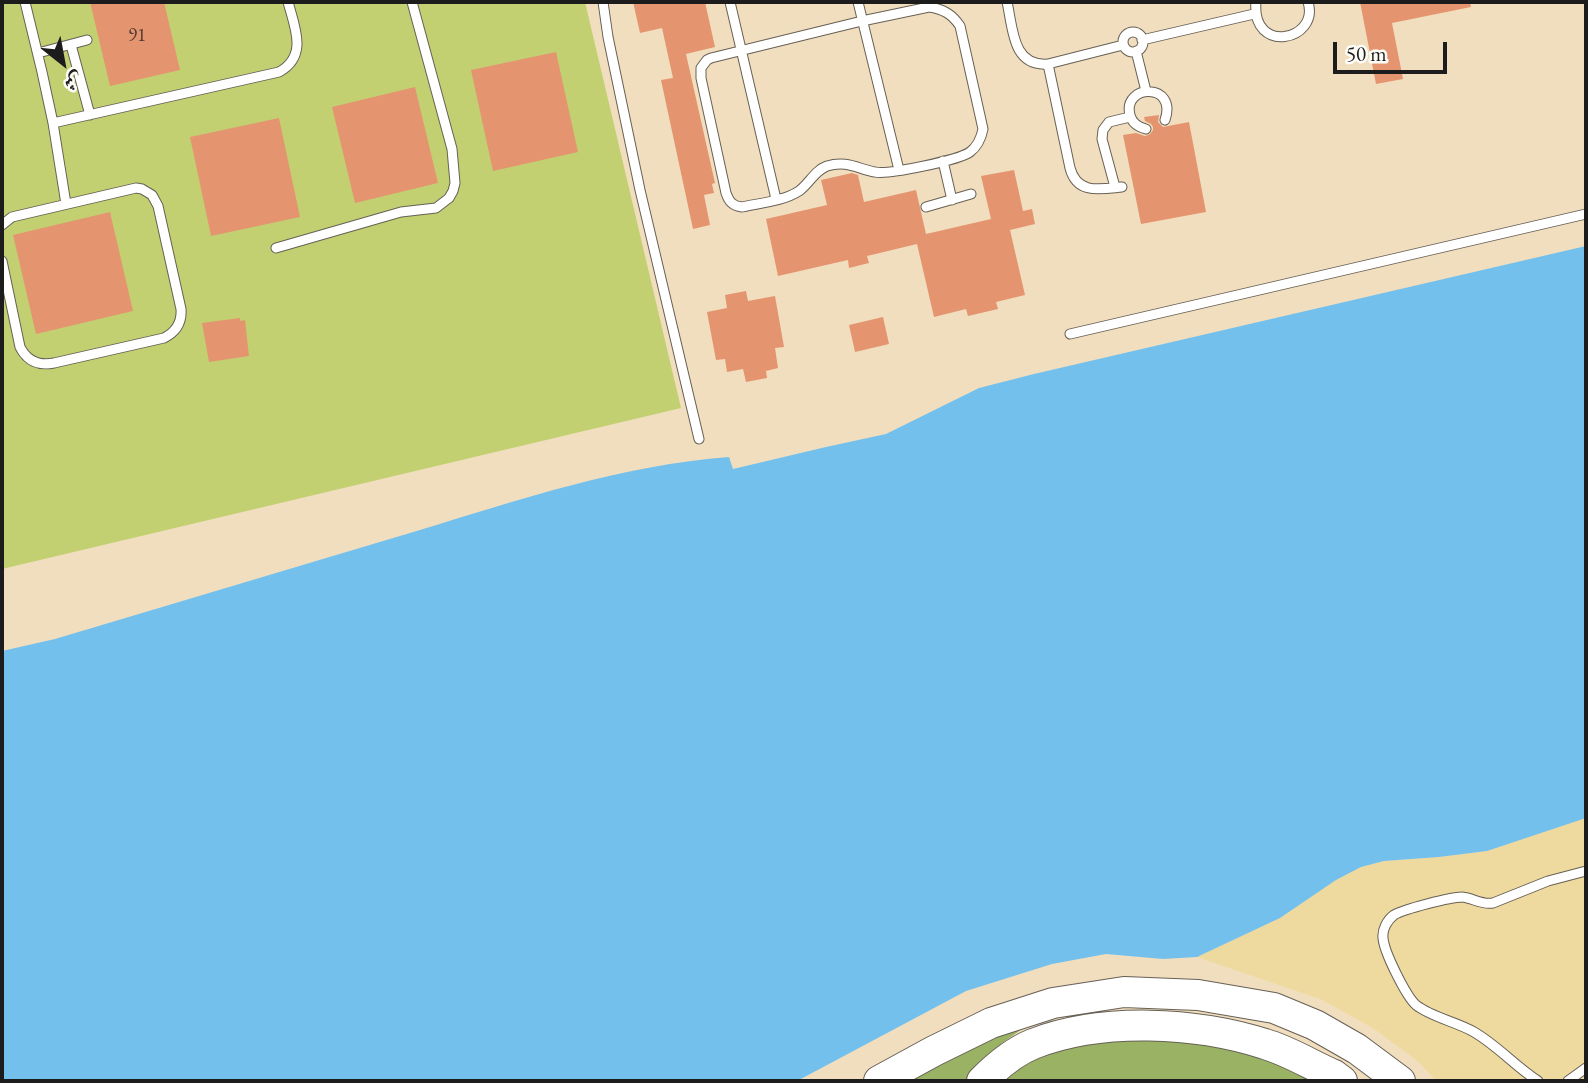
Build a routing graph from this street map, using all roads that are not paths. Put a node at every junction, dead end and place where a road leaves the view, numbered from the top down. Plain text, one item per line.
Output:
1 (24, 2) edge
2 (288, 2) edge
3 (412, 2) edge
4 (603, 2) edge
5 (730, 2) edge
6 (858, 2) edge
7 (1007, 2) edge
8 (1255, 2) edge
9 (1308, 2) edge
10 (1254, 14) junction
11 (862, 21) junction
12 (87, 40) dead end
13 (1142, 40) junction
14 (71, 45) junction
15 (1124, 45) junction
16 (741, 50) junction
17 (1136, 51) junction
18 (38, 53) junction
19 (1048, 64) junction
20 (1146, 91) junction
21 (90, 115) junction
22 (1130, 117) junction
23 (1165, 120) dead end
24 (53, 123) junction
25 (1146, 129) dead end
26 (943, 161) junction
27 (899, 170) junction
28 (971, 194) dead end
29 (776, 199) junction
30 (952, 200) junction
31 (66, 204) junction
32 (926, 207) dead end
33 (1586, 214) edge
34 (2, 225) edge
35 (276, 248) dead end
36 (2, 261) edge
37 (1070, 334) dead end
38 (699, 439) dead end
39 (1586, 871) edge
40 (1586, 1068) edge
41 (879, 1081) edge
42 (982, 1081) edge
43 (1342, 1081) edge
44 (1399, 1081) edge
45 (1538, 1081) edge
46 (1568, 1081) edge

1 - 18 lane
2 - 21 lane
3 - 35 lane
4 - 38 lane
5 - 16 lane
6 - 11 lane
7 - 19 lane
8 - 10 lane
9 - 10 lane
10 - 13 lane
11 - 16 lane
11 - 26 lane
11 - 27 lane
12 - 14 lane
13 - 15 lane
13 - 17 lane
14 - 18 lane
14 - 21 lane
15 - 17 lane
15 - 19 lane
16 - 29 lane
16 - 29 lane
17 - 20 lane
18 - 24 lane
19 - 22 lane
20 - 22 lane
20 - 23 lane
21 - 24 lane
22 - 25 lane
24 - 31 lane
26 - 27 lane
26 - 30 lane
27 - 29 lane
28 - 30 lane
30 - 32 lane
31 - 34 lane
31 - 36 lane
33 - 37 lane
39 - 45 lane
40 - 46 lane
41 - 44 highway
42 - 43 highway

